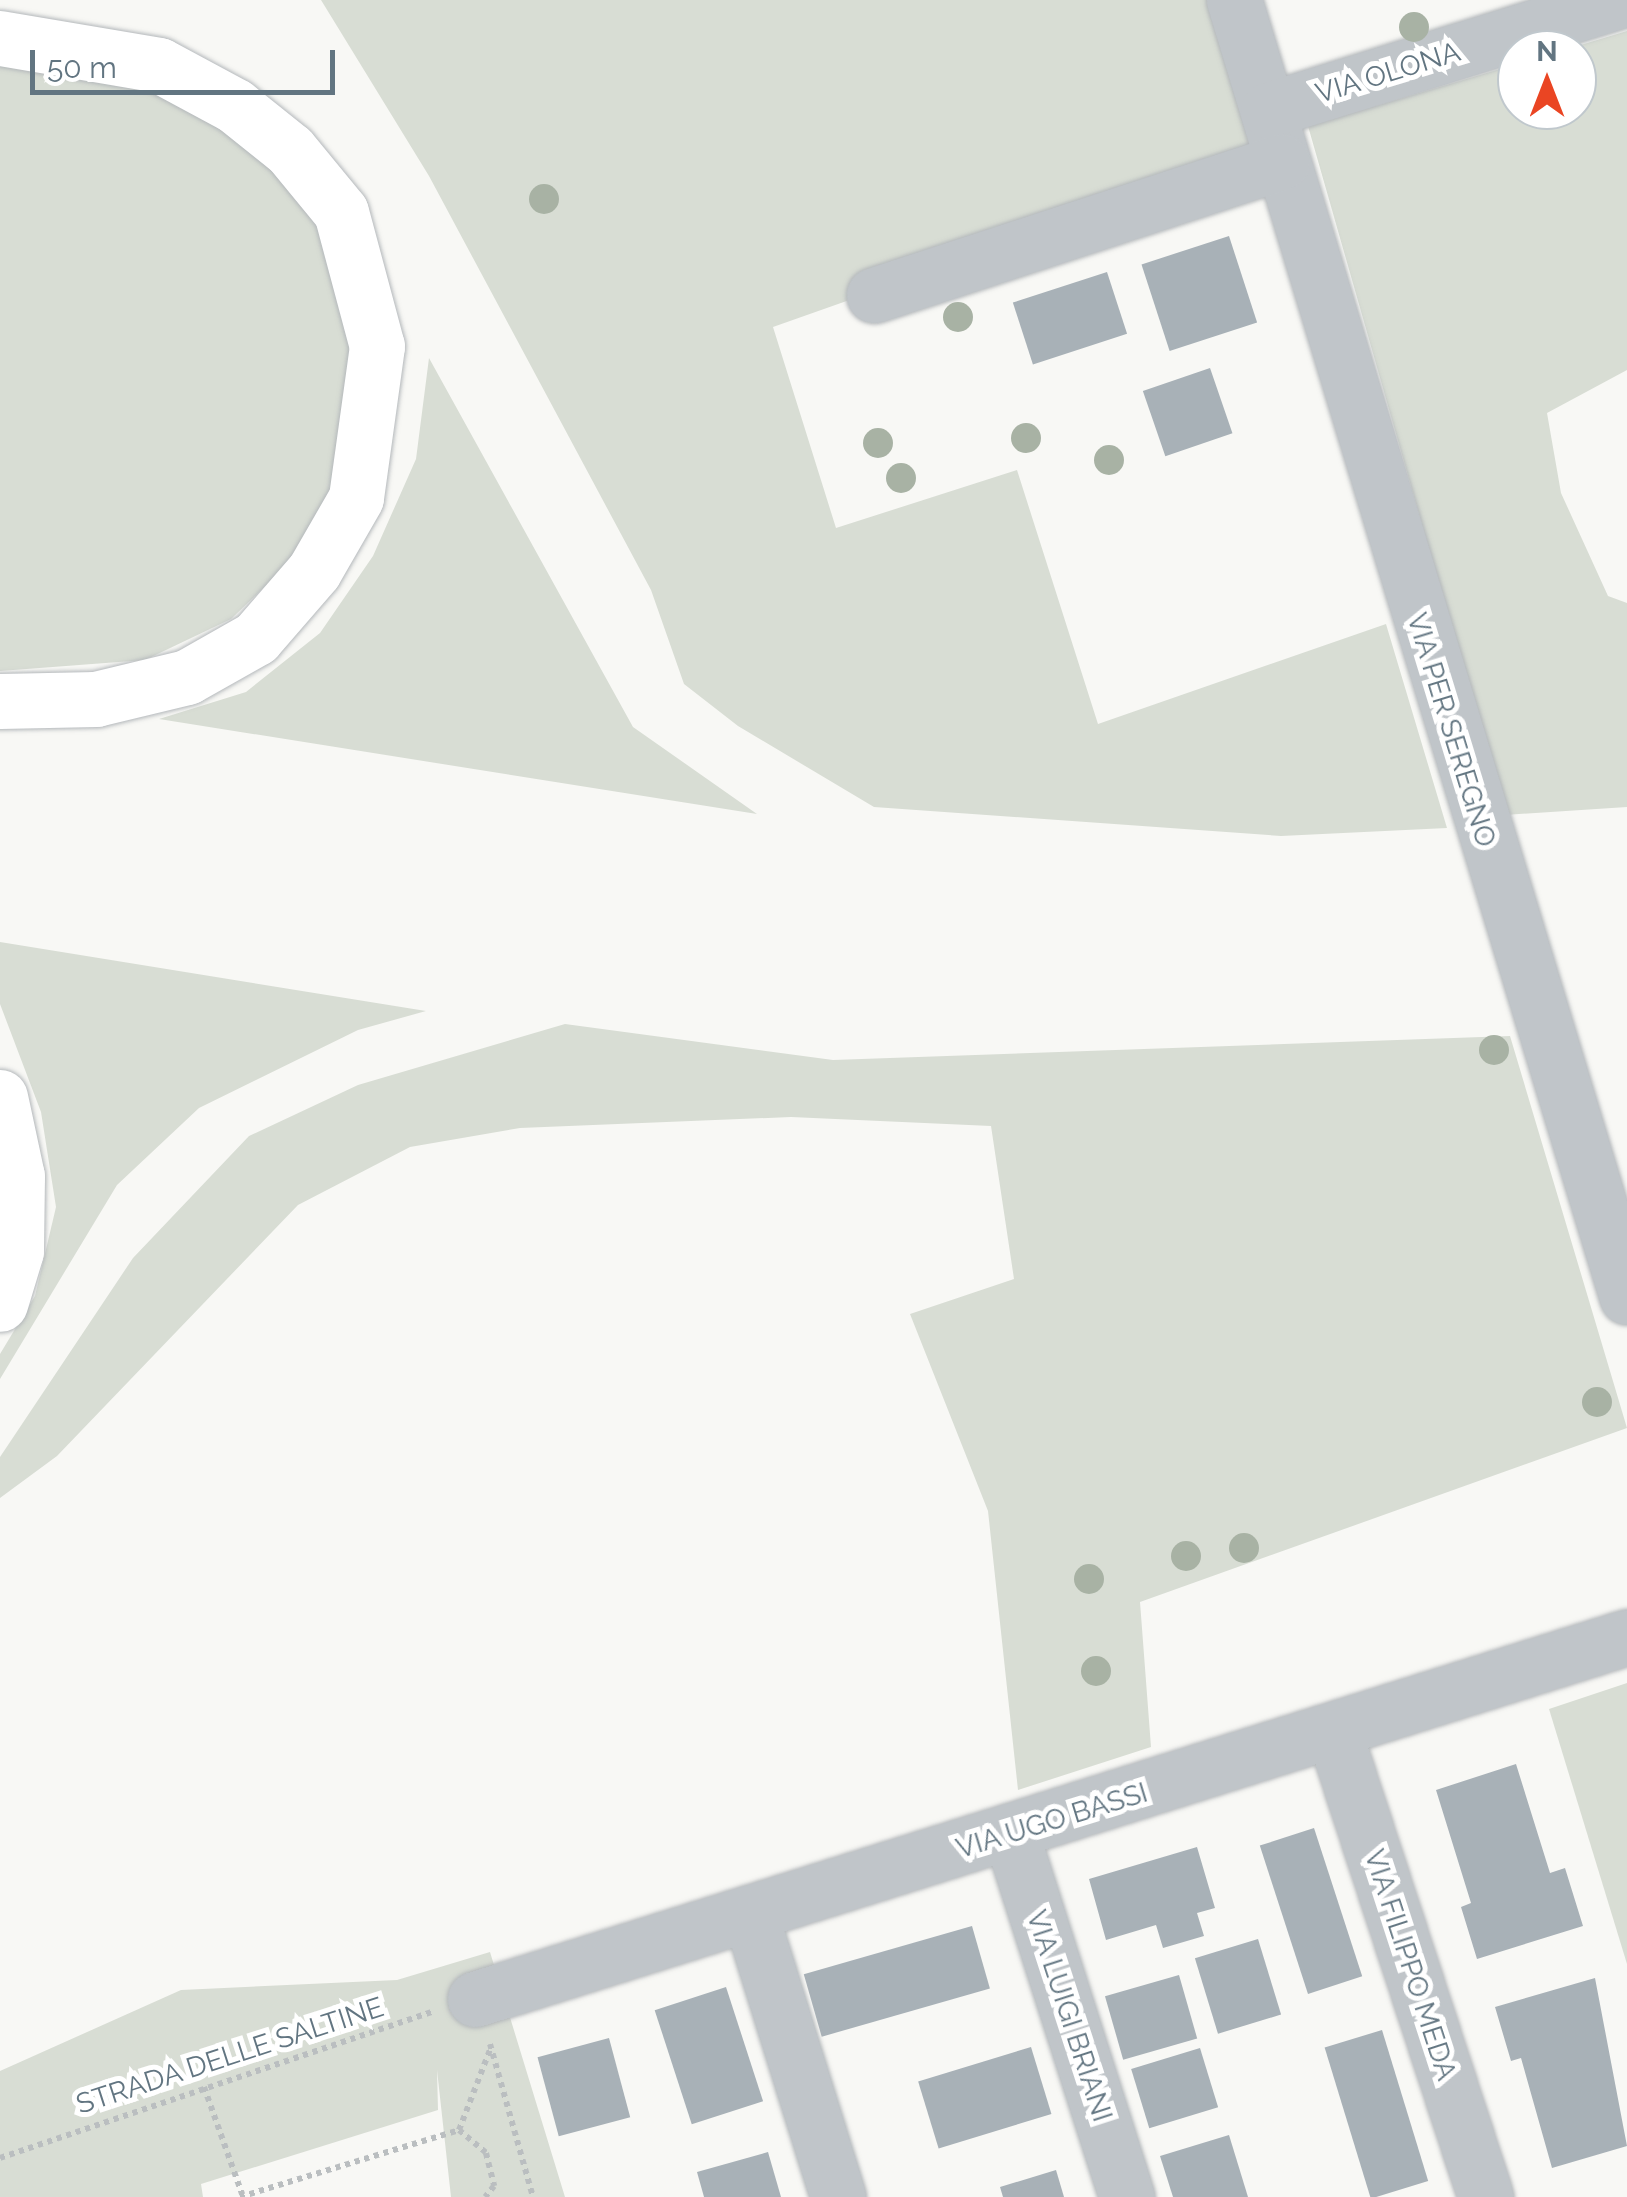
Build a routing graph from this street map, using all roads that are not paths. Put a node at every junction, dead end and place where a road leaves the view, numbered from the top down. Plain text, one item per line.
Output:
1 (1234, 0) edge
2 (1622, 0) edge
3 (0, 38) edge
4 (1268, 110) junction
5 (1282, 162) junction
6 (874, 295) dead end
7 (0, 701) edge
8 (0, 1098) edge
9 (1627, 1297) edge
10 (0, 1304) edge
11 (1627, 1637) edge
12 (1334, 1733) junction
13 (1011, 1834) junction
14 (750, 1914) junction
15 (474, 1998) road end
16 (838, 2197) edge
17 (1127, 2197) edge
18 (1486, 2197) edge

1 - 4 street, VIA PER SEREGNO
2 - 4 street, VIA OLONA
3 - 7 highway
4 - 5 street, VIA PER SEREGNO
5 - 6 street
5 - 9 street, VIA PER SEREGNO
8 - 10 highway
11 - 12 street, VIA UGO BASSI
12 - 13 street, VIA UGO BASSI
12 - 18 street, VIA FILIPPO MEDA
13 - 14 street, VIA UGO BASSI
13 - 17 street, VIA LUIGI BRIANI
14 - 15 street, VIA UGO BASSI
14 - 16 street

